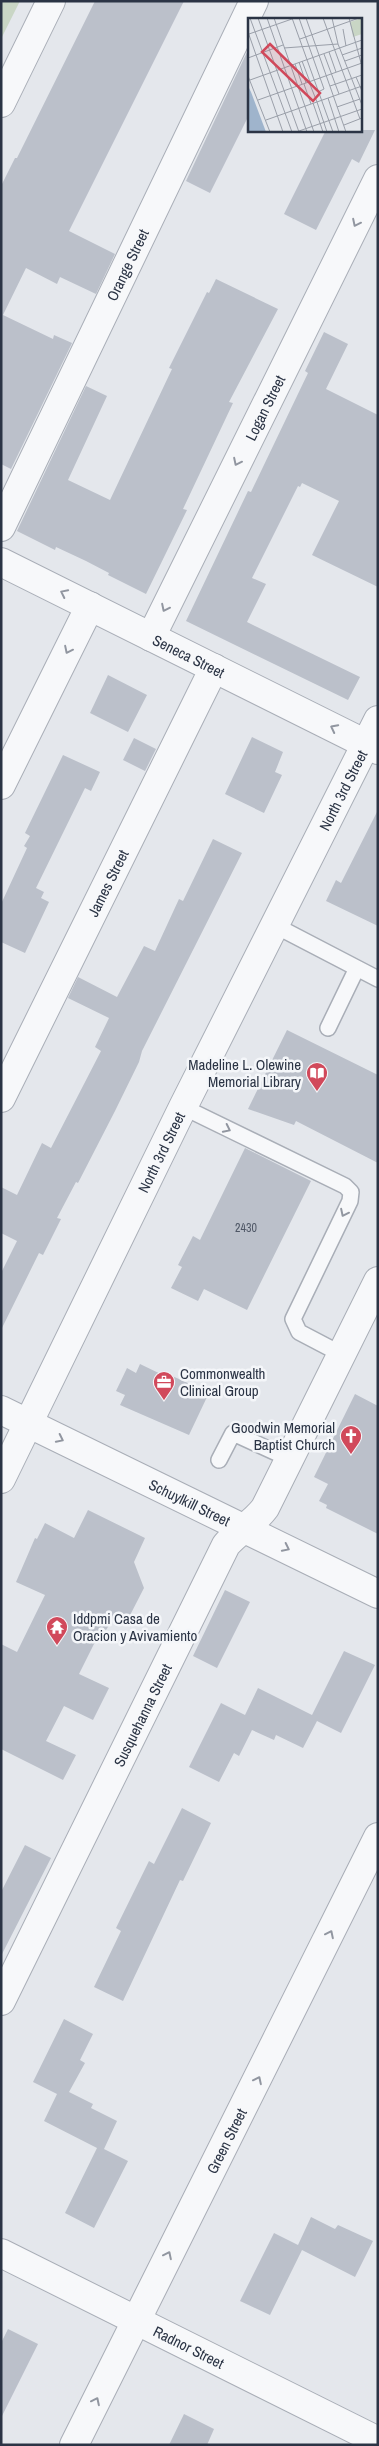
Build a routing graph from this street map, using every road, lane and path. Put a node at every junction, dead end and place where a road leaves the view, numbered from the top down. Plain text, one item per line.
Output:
1 (52, 1) edge
2 (254, 1) edge
3 (4, 91) edge
4 (378, 179) edge
5 (1, 528) edge
6 (1, 562) edge
7 (90, 606) junction
8 (151, 636) junction
9 (214, 668) junction
10 (374, 738) edge
11 (1, 785) edge
12 (276, 926) junction
13 (357, 968) junction
14 (378, 979) edge
15 (328, 1028) dead end
16 (1, 1098) edge
17 (183, 1107) junction
18 (378, 1281) edge
19 (341, 1354) junction
20 (1, 1410) edge
21 (29, 1423) junction
22 (290, 1458) junction
23 (219, 1460) dead end
24 (1, 1479) edge
25 (244, 1528) junction
26 (378, 1594) edge
27 (378, 1837) edge
28 (1, 2001) edge
29 (1, 2253) edge
30 (136, 2319) junction
31 (376, 2440) edge
32 (74, 2445) edge

1 - 3 street
2 - 5 street, Orange Street
4 -> 8 street, Logan Street
7 -> 6 street, Seneca Street
7 - 8 street, Seneca Street
7 -> 11 street
8 - 9 street, Seneca Street
10 -> 9 street, Seneca Street
9 - 16 street, James Street
10 - 12 street, North 3rd Street
12 - 13 lane
12 - 17 street, North 3rd Street
13 - 14 lane
13 - 15 lane
17 -> 19 lane
17 - 21 street, North 3rd Street
18 - 19 street, Susquehanna Street
19 - 22 street, Susquehanna Street
20 - 21 street, Schuylkill Street
21 - 24 street, North 3rd Street
21 -> 25 street, Schuylkill Street
22 - 23 lane
22 - 25 street, Susquehanna Street
25 -> 26 street, Schuylkill Street
25 - 28 street, Susquehanna Street
30 -> 27 street, Green Street
29 - 30 street, Radnor Street
30 - 31 street, Radnor Street
32 -> 30 street, Green Street

